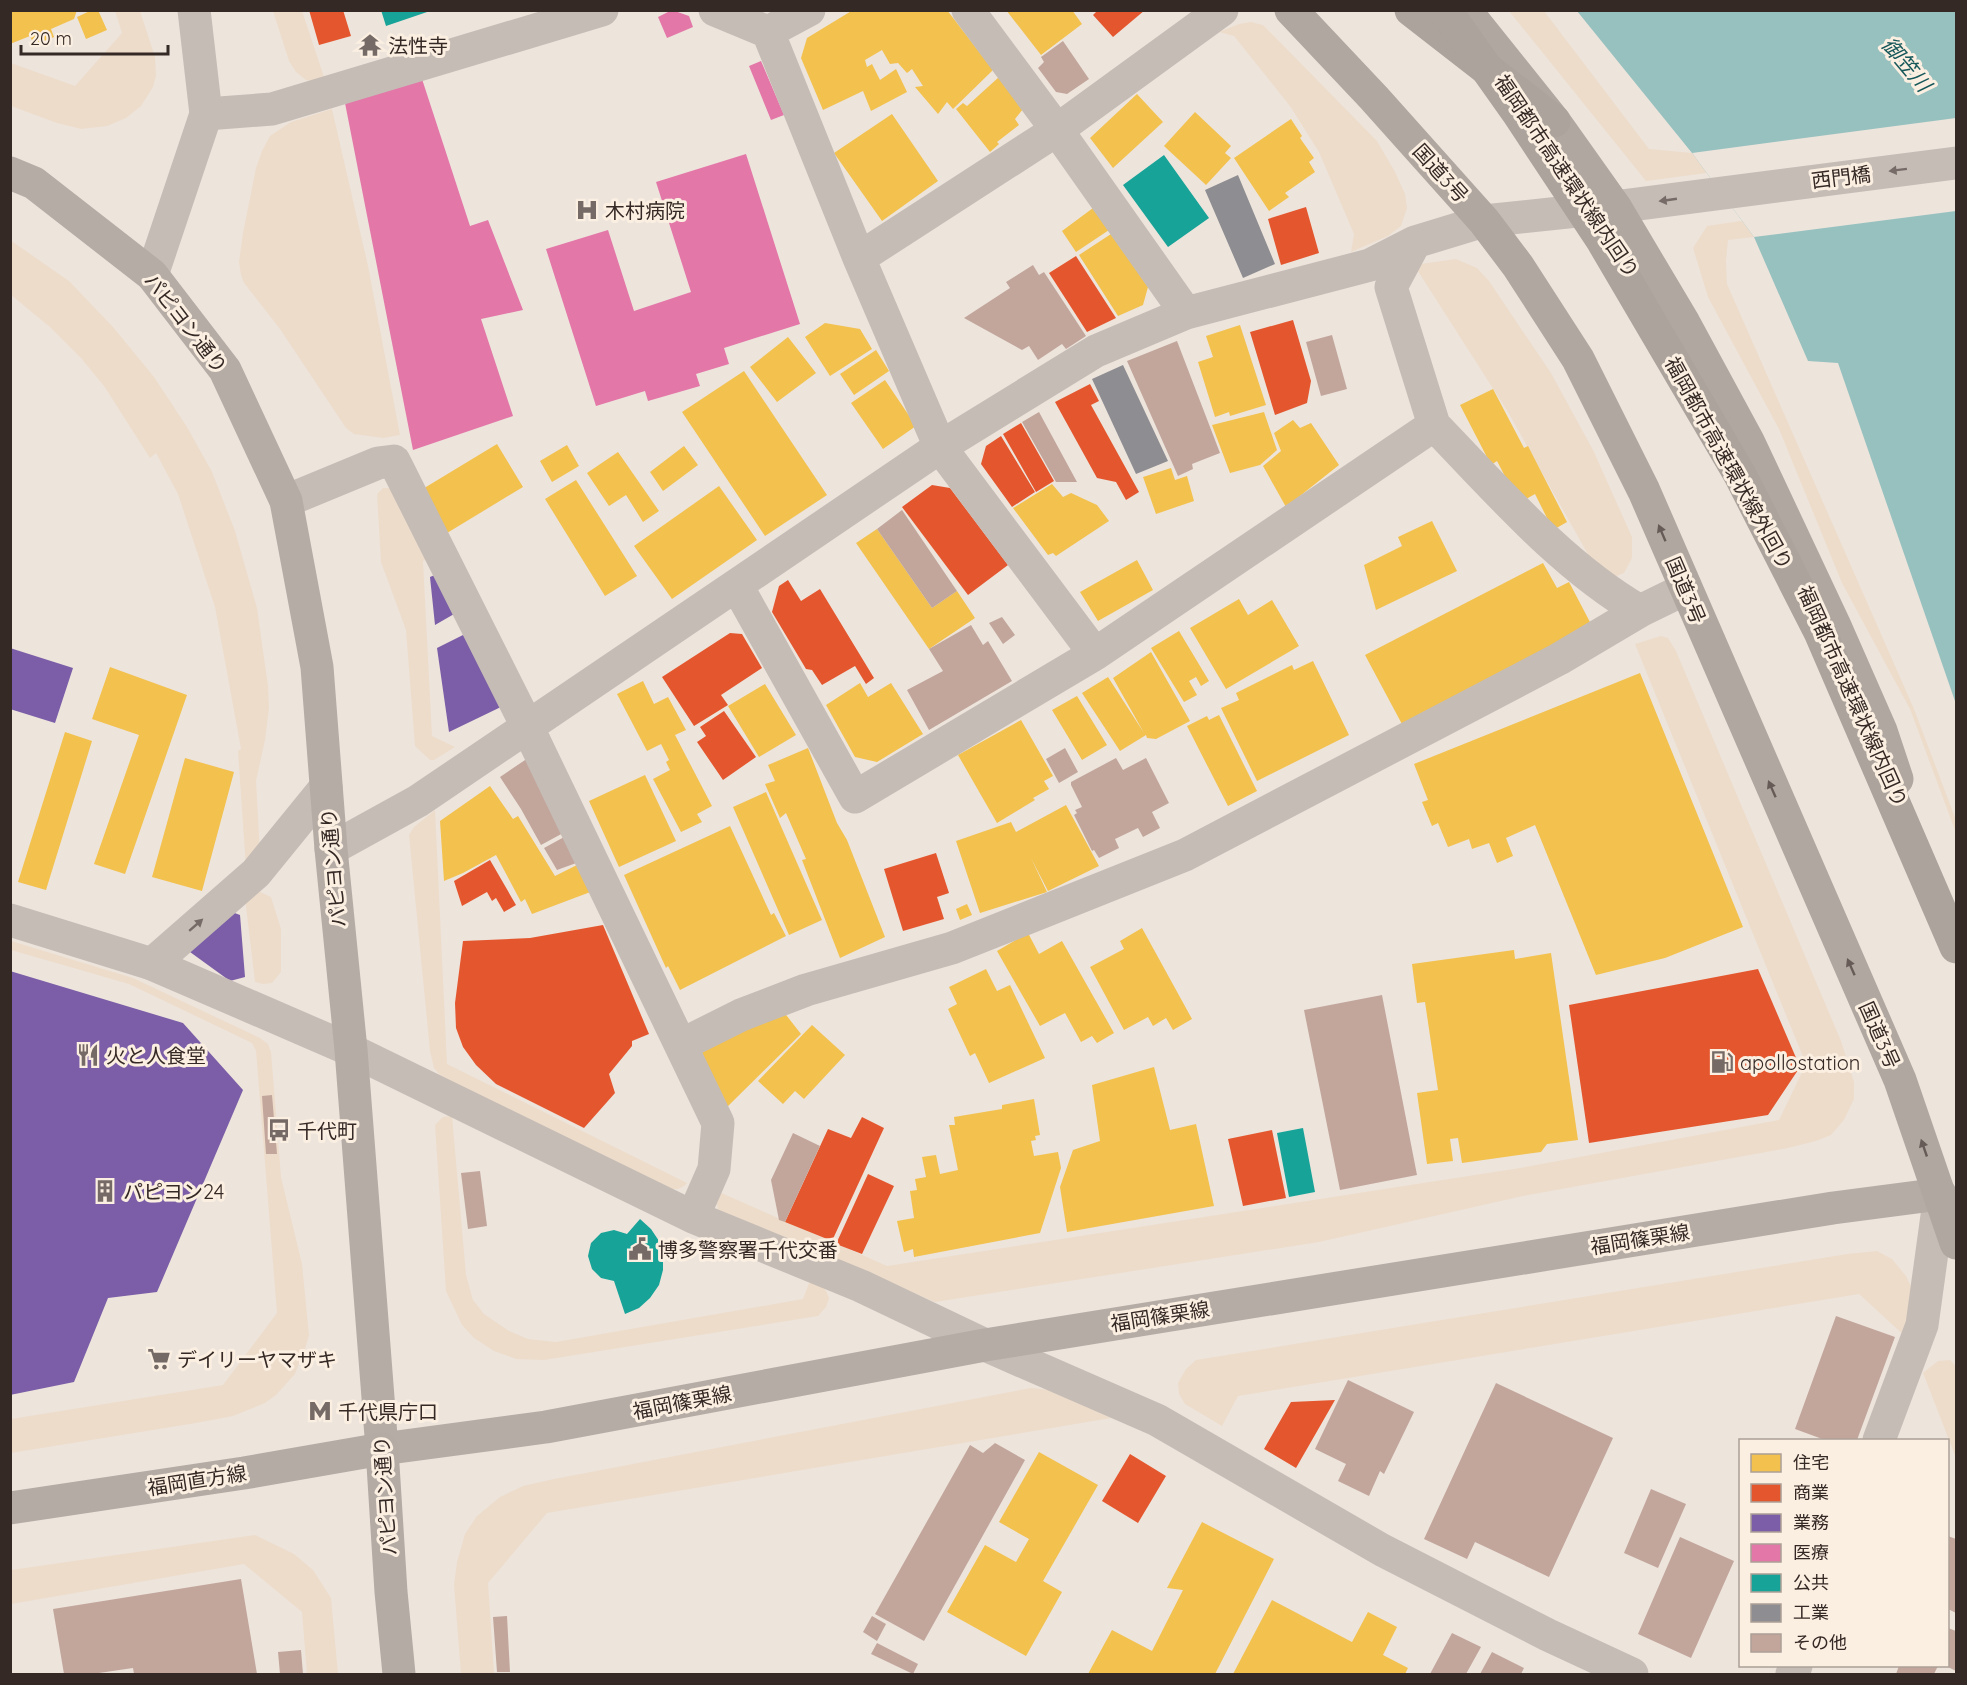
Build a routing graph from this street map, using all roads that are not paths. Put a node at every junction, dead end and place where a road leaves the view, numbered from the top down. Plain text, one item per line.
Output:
1 (194, 10) edge
2 (602, 10) edge
3 (715, 10) edge
4 (809, 10) edge
5 (968, 10) edge
6 (1222, 10) edge
7 (1291, 10) edge
8 (1411, 10) edge
9 (1445, 10) edge
10 (1454, 10) edge
11 (1465, 10) edge
12 (768, 32) junction
13 (206, 114) junction
14 (1554, 122) junction
15 (1057, 130) junction
16 (1956, 163) edge
17 (10, 173) edge
18 (1615, 207) junction
19 (1484, 221) junction
20 (1415, 242) junction
21 (859, 258) junction
22 (152, 275) junction
23 (1186, 313) junction
24 (1434, 425) junction
25 (940, 447) junction
26 (286, 501) junction
27 (737, 586) junction
28 (1685, 589) junction
29 (1640, 611) junction
30 (1095, 654) junction
31 (527, 726) junction
32 (326, 787) junction
33 (331, 849) junction
34 (10, 920) edge
35 (1956, 928) edge
36 (1956, 947) edge
37 (1956, 959) edge
38 (152, 964) junction
39 (681, 1045) junction
40 (351, 1050) junction
41 (1948, 1192) edge
42 (693, 1217) junction
43 (1956, 1243) edge
44 (986, 1345) junction
45 (1879, 1439) edge
46 (382, 1449) junction
47 (10, 1508) edge
48 (399, 1674) edge
49 (1632, 1674) edge

1 - 13 street
2 - 13 street
3 - 12 street
4 - 12 street
5 - 15 street
6 - 15 street
7 - 19 highway, 国道3号
8 - 14 highway
9 - 36 highway, 福岡都市高速環状線外回り, bridge
10 - 35 highway, 福岡都市高速環状線内回り
11 - 14 highway
12 - 21 street
13 - 22 street
14 - 18 highway
15 - 21 street
15 - 23 street
16 -> 18 street, 西門橋
17 - 22 main road, パピヨン通り
18 - 19 street, 西門橋
18 - 37 highway
19 - 20 street, 西門橋
28 -> 19 highway, 国道3号
20 - 23 street, 西門橋
20 - 24 street
21 - 25 street
22 - 26 main road, パピヨン通り
23 - 25 street, 西門橋
24 - 29 street
24 - 30 street
25 - 27 street, 西門橋
25 - 30 street
26 - 31 street
26 - 32 main road, パピヨン通り
27 - 30 street
27 - 31 street, 西門橋
28 - 29 street
41 -> 28 highway, 国道3号
29 - 39 street
31 - 33 street, 西門橋
31 - 39 street
32 - 33 main road, パピヨン通り
38 -> 32 street
33 - 40 main road, パピヨン通り
34 - 38 street
38 - 40 street
39 - 42 street
40 - 42 street
40 - 46 main road, パピヨン通り
41 - 43 highway, 国道3号
41 - 44 main road, 福岡篠栗線
41 - 45 street
42 - 44 street
44 - 46 main road, 福岡篠栗線
44 - 49 street
46 - 47 main road, 福岡直方線
46 - 48 main road, パピヨン通り

